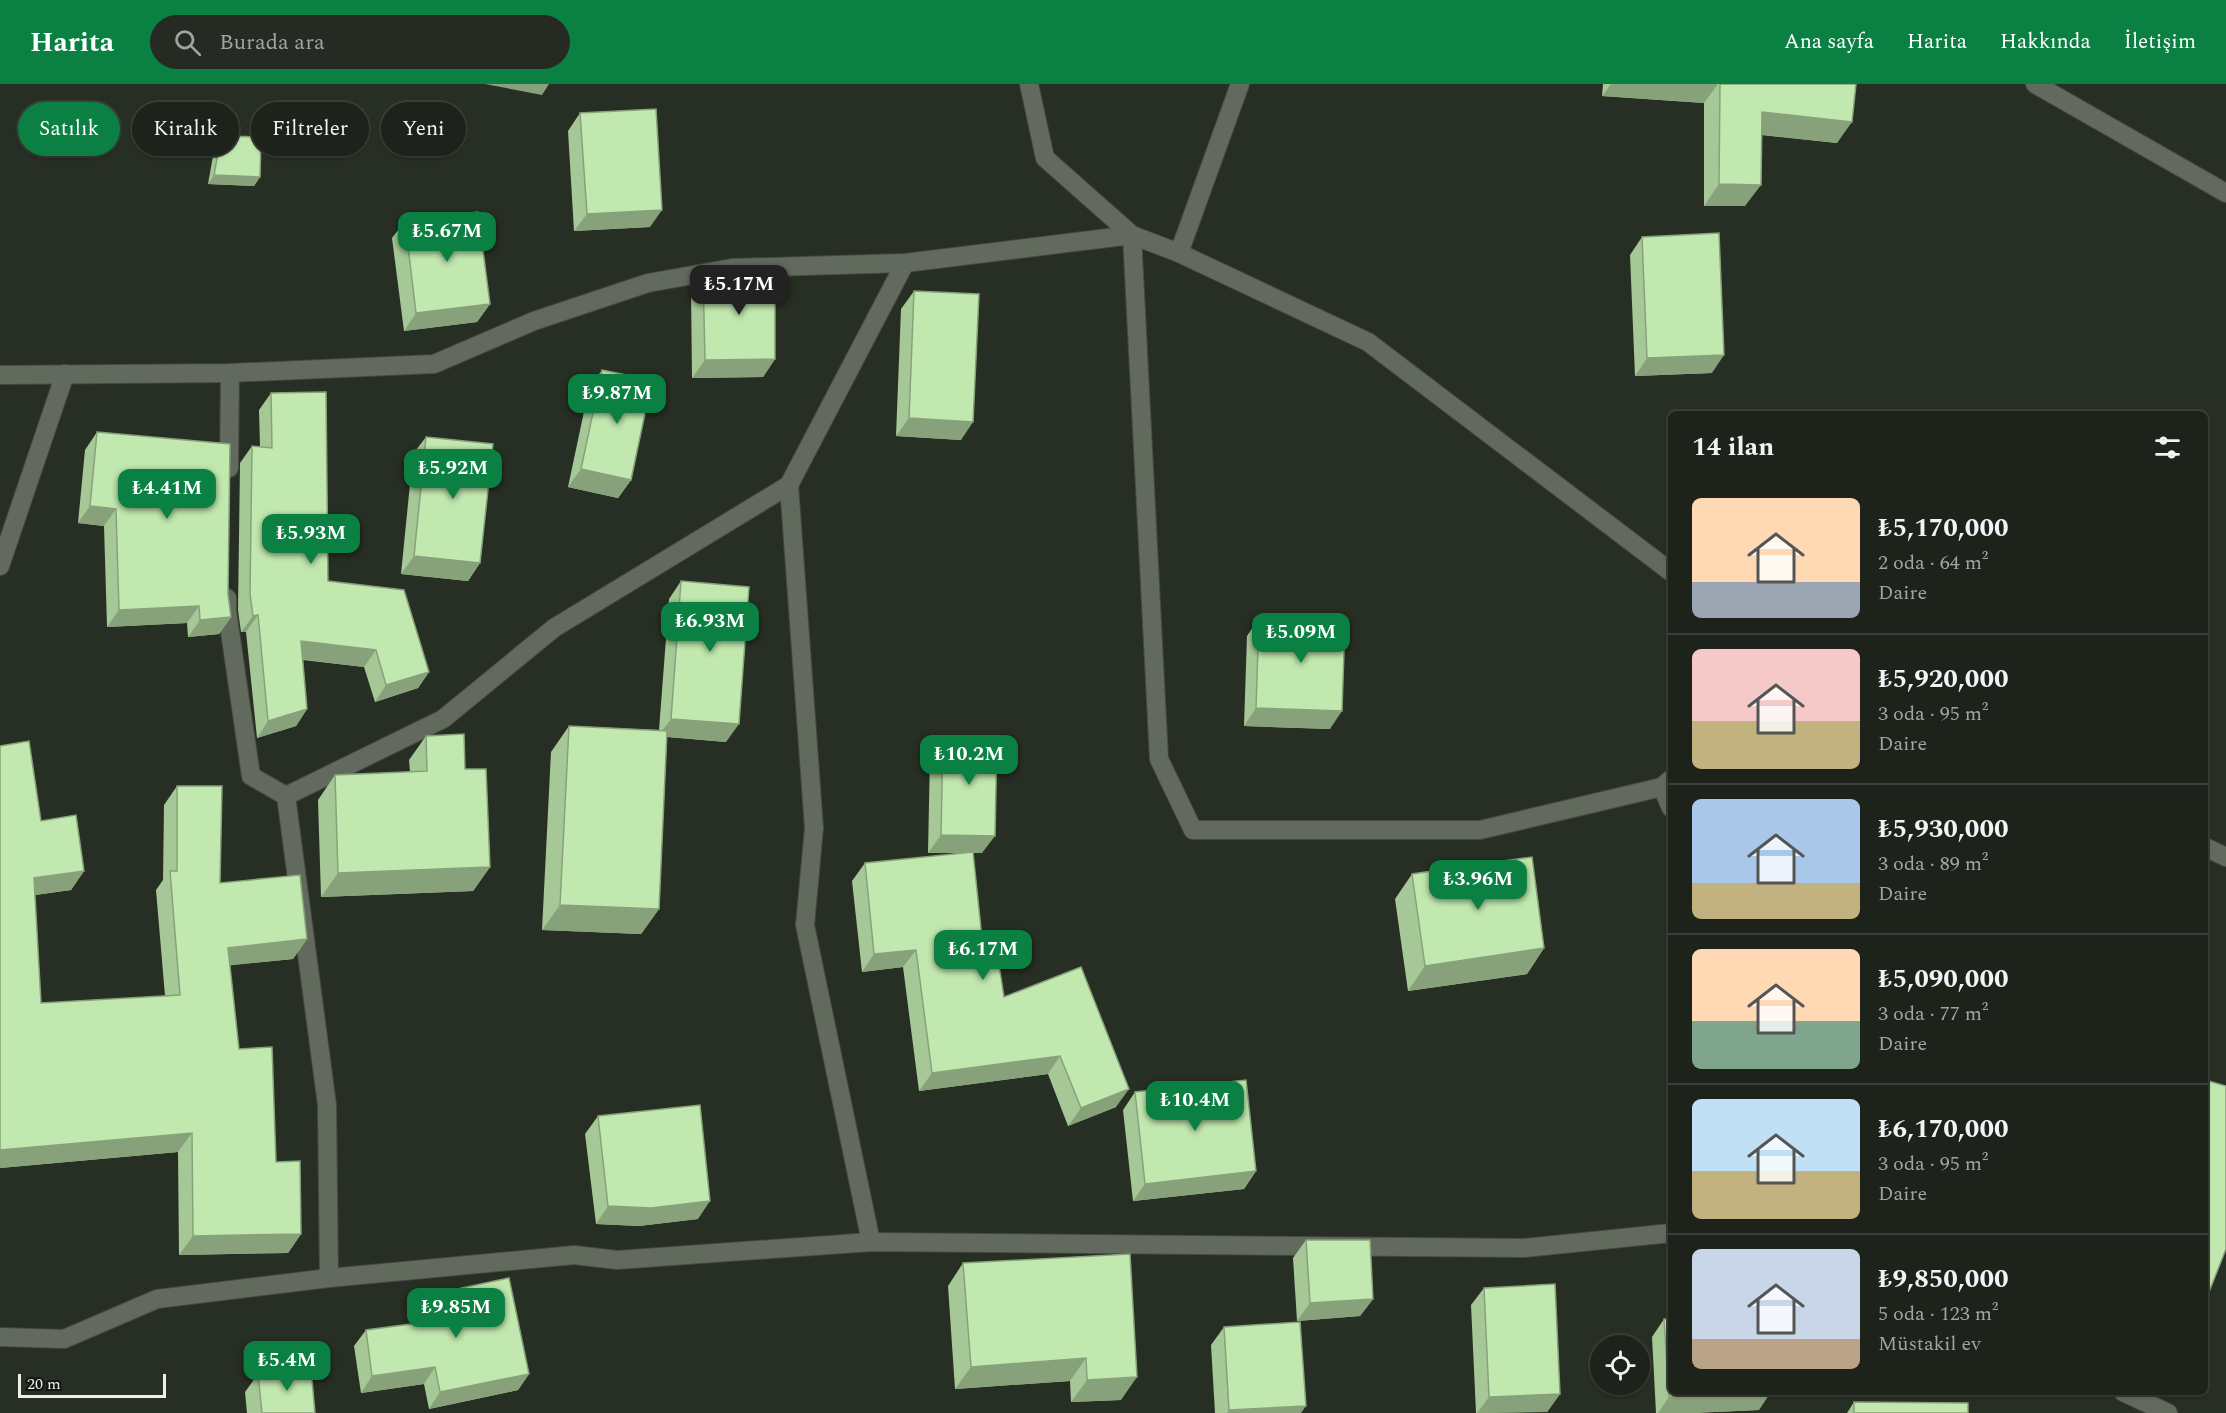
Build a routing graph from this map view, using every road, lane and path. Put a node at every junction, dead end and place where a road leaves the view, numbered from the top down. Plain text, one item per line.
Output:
1 (1029, 84) edge
2 (1239, 84) edge
3 (2035, 84) edge
4 (2226, 193) edge
5 (1132, 235) junction
6 (1179, 253) junction
7 (905, 263) junction
8 (230, 373) junction
9 (65, 374) junction
10 (0, 375) edge
11 (229, 480) edge
12 (789, 485) junction
13 (0, 566) edge
14 (1668, 570) edge
15 (228, 575) edge
16 (1667, 783) edge
17 (286, 796) junction
18 (2208, 849) edge
19 (2226, 858) edge
20 (1668, 1233) edge
21 (871, 1242) junction
22 (329, 1278) junction
23 (0, 1337) edge
24 (2129, 1395) edge
25 (2168, 1413) edge

1 - 5 street
2 - 6 street
3 - 4 street
5 - 6 street
5 - 7 street
5 - 16 street
6 - 14 street
7 - 8 street
7 - 12 street
8 - 9 street
8 - 11 street
9 - 10 street
9 - 13 street
12 - 17 street
12 - 21 street
15 - 17 street
17 - 22 street
18 - 19 street
20 - 21 street
21 - 22 street
22 - 23 street
24 - 25 street

